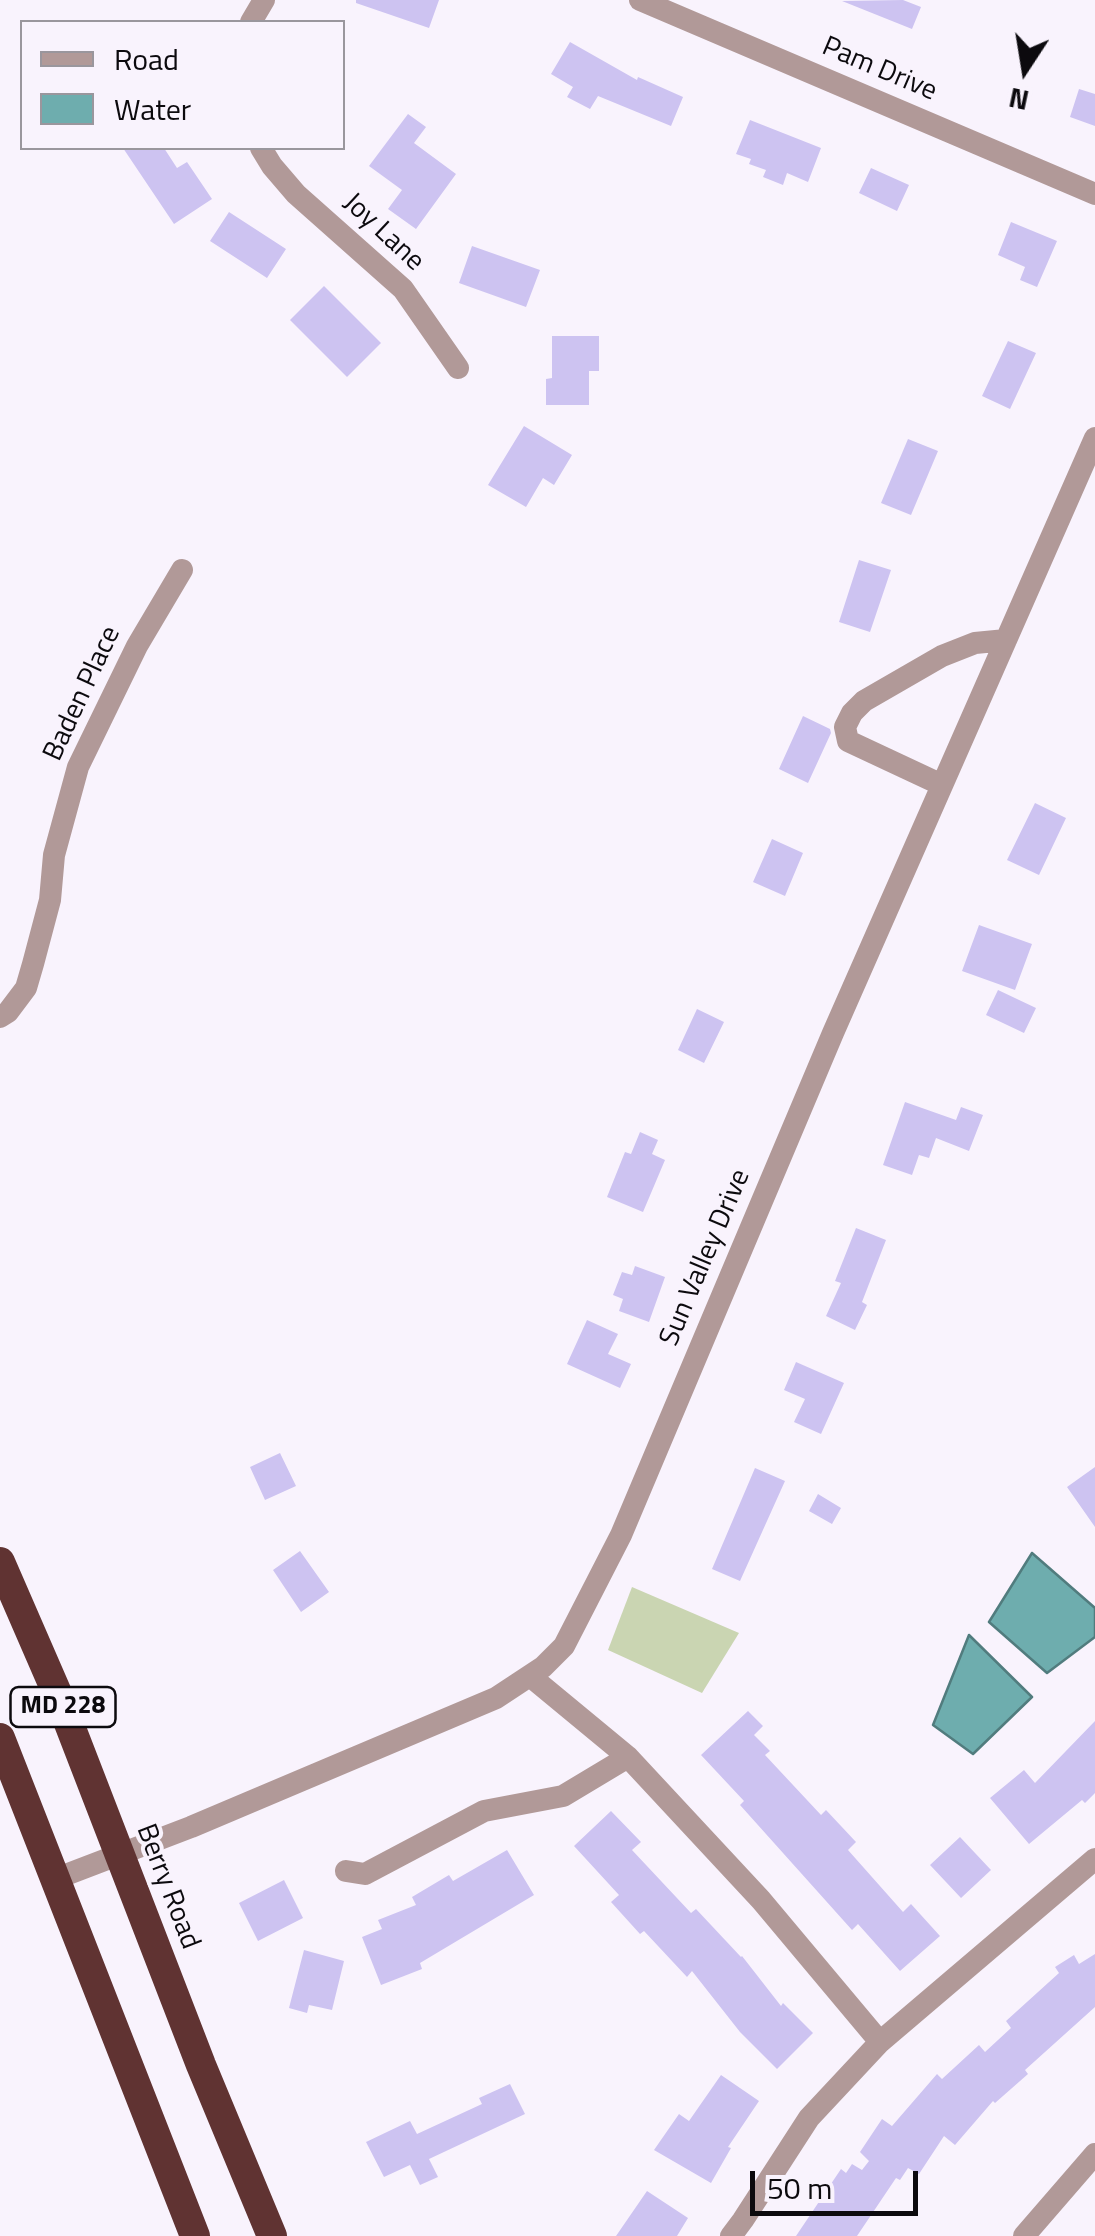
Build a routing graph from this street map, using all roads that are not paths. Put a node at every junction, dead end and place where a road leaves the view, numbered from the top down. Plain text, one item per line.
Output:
1 (640, 0) edge
2 (263, 150) edge
3 (1095, 194) edge
4 (458, 368) dead end
5 (1095, 438) edge
6 (182, 570) dead end
7 (1006, 640) junction
8 (942, 785) junction
9 (0, 1018) edge
10 (0, 1562) edge
11 (530, 1676) junction
12 (0, 1738) edge
13 (628, 1757) junction
14 (120, 1855) junction
15 (1095, 1859) edge
16 (346, 1872) dead end
17 (55, 1879) junction
18 (880, 2042) junction
19 (1095, 2154) edge
20 (195, 2236) edge
21 (272, 2236) edge
22 (731, 2236) edge
23 (1024, 2236) edge

1 - 3 street, Pam Drive
2 - 4 street, Joy Lane
5 - 7 street, Sun Valley Drive
6 - 9 street, Baden Place
7 - 8 street, Sun Valley Drive
7 - 8 street
8 - 11 street, Sun Valley Drive
10 - 14 highway, Berry Road / MD 228
11 - 13 street
11 - 14 street, Sun Valley Drive
12 - 17 highway, MD 228
13 - 16 street
13 - 18 street
14 - 17 street, Sun Valley Drive
14 - 21 highway, Berry Road / MD 228
15 - 18 street
17 - 20 highway, MD 228
18 - 22 street
19 - 23 street

